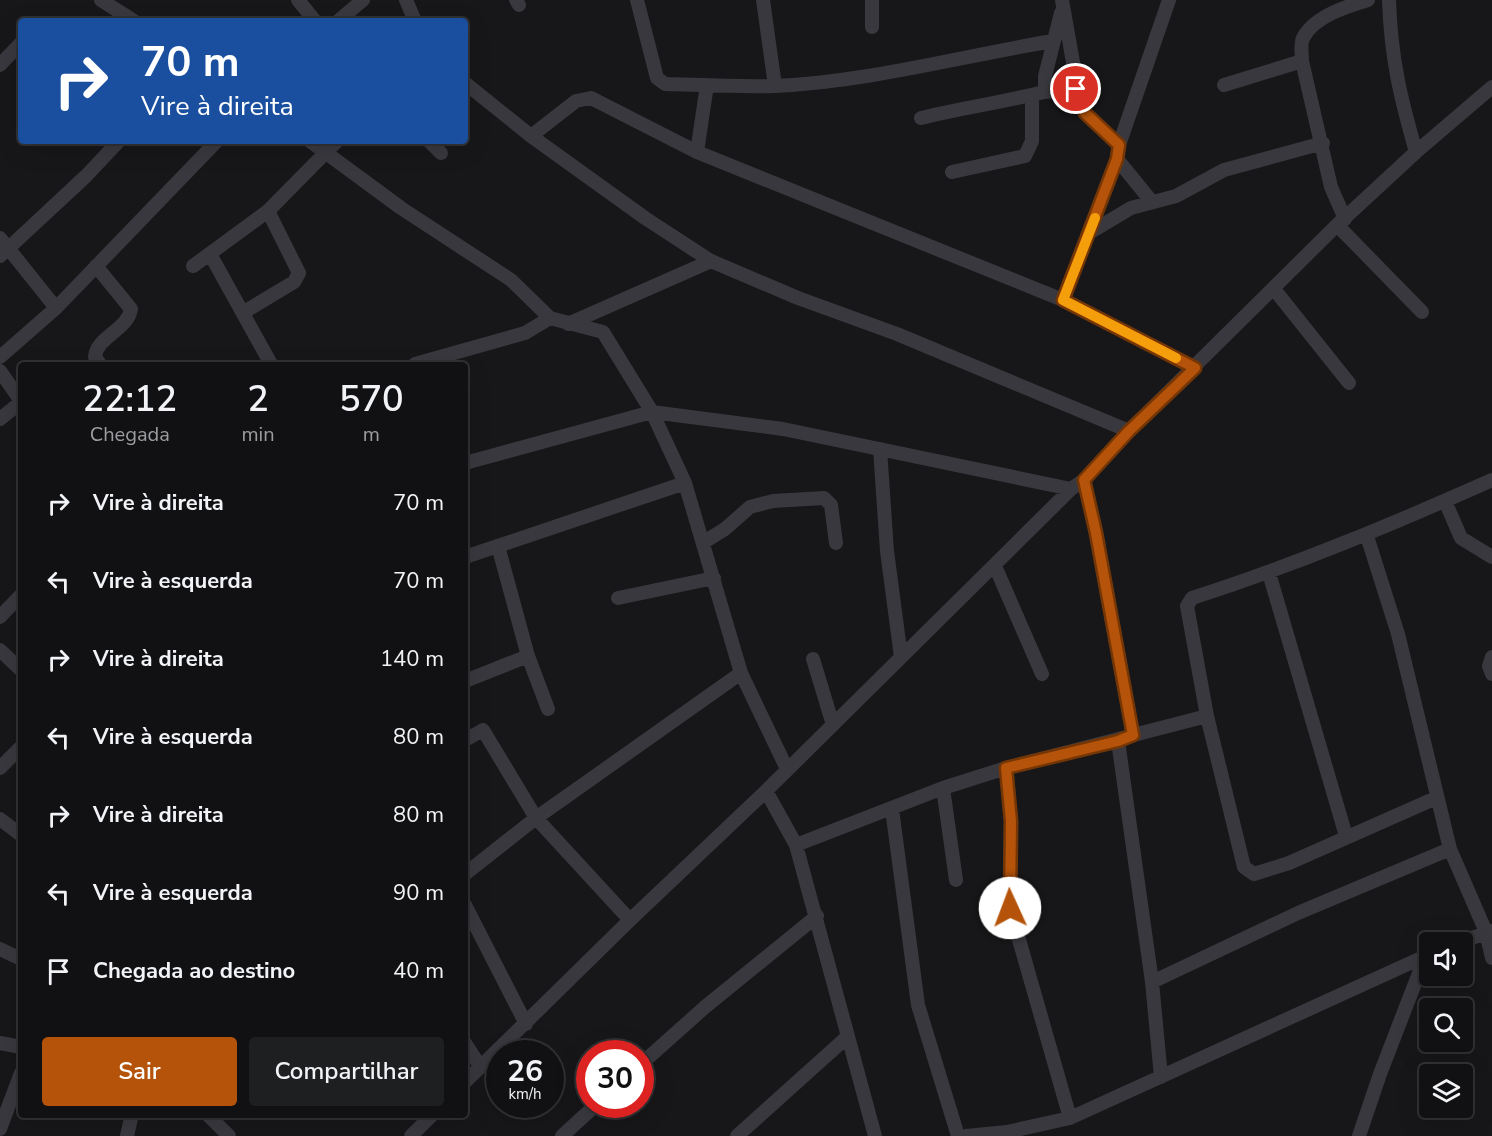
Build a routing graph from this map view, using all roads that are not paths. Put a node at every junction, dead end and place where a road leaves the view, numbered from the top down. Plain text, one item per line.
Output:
1 (102, 0) edge
2 (298, 0) edge
3 (363, 0) edge
4 (406, 0) edge
5 (637, 0) edge
6 (763, 0) edge
7 (872, 0) edge
8 (1169, 0) edge
9 (1368, 0) edge
10 (1389, 0) edge
11 (1063, 4) edge
12 (129, 18) edge
13 (313, 18) edge
14 (342, 18) edge
15 (414, 18) edge
16 (872, 27) dead end
17 (1053, 41) junction
18 (18, 46) edge
19 (1302, 61) junction
20 (0, 65) edge
21 (468, 85) edge
22 (707, 85) junction
23 (1224, 85) dead end
24 (776, 86) junction
25 (1492, 87) edge
26 (1076, 89) junction
27 (1038, 95) junction
28 (921, 118) dead end
29 (531, 136) junction
30 (1323, 143) junction
31 (116, 144) edge
32 (214, 144) edge
33 (314, 144) edge
34 (334, 144) edge
35 (432, 144) edge
36 (697, 152) junction
37 (1118, 152) junction
38 (1416, 152) junction
39 (325, 153) junction
40 (441, 153) dead end
41 (952, 172) dead end
42 (1152, 202) junction
43 (268, 211) junction
44 (1341, 222) junction
45 (1089, 233) junction
46 (3, 248) edge
47 (210, 254) junction
48 (711, 261) junction
49 (96, 266) junction
50 (193, 266) dead end
51 (1274, 289) junction
52 (1063, 300) junction
53 (56, 308) junction
54 (243, 312) junction
55 (1422, 312) dead end
56 (550, 318) junction
57 (568, 324) junction
58 (0, 357) edge
59 (99, 362) edge
60 (270, 362) edge
61 (422, 362) edge
62 (1195, 368) junction
63 (0, 371) edge
64 (1348, 383) dead end
65 (18, 398) edge
66 (18, 404) edge
67 (652, 412) junction
68 (0, 419) edge
69 (1129, 431) junction
70 (880, 449) junction
71 (468, 462) edge
72 (1084, 480) junction
73 (1492, 480) edge
74 (685, 483) junction
75 (1071, 489) junction
76 (1445, 501) junction
77 (1367, 536) junction
78 (704, 542) junction
79 (836, 543) dead end
80 (498, 546) junction
81 (468, 556) edge
82 (1492, 557) edge
83 (995, 566) junction
84 (1269, 573) junction
85 (714, 579) junction
86 (18, 598) edge
87 (618, 598) dead end
88 (0, 617) edge
89 (0, 650) edge
90 (528, 656) junction
91 (901, 657) junction
92 (1492, 657) edge
93 (813, 659) dead end
94 (18, 667) edge
95 (741, 673) junction
96 (1042, 674) dead end
97 (1492, 675) edge
98 (468, 680) edge
99 (548, 709) dead end
100 (1207, 716) junction
101 (833, 726) junction
102 (1133, 735) junction
103 (468, 738) edge
104 (1118, 741) junction
105 (18, 750) edge
106 (0, 768) edge
107 (1006, 768) junction
108 (787, 769) junction
109 (943, 788) junction
110 (766, 791) junction
111 (1436, 798) junction
112 (892, 809) junction
113 (536, 818) junction
114 (0, 819) edge
115 (18, 833) edge
116 (1346, 836) junction
117 (796, 844) junction
118 (1450, 849) junction
119 (468, 872) edge
120 (956, 880) dead end
121 (468, 911) edge
122 (817, 916) junction
123 (630, 920) junction
124 (1489, 932) edge
125 (1473, 938) edge
126 (0, 949) edge
127 (18, 958) edge
128 (1492, 958) edge
129 (1419, 959) edge
130 (1419, 977) edge
131 (1152, 982) junction
132 (526, 1024) junction
133 (846, 1038) junction
134 (0, 1043) edge
135 (18, 1046) edge
136 (468, 1048) edge
137 (654, 1053) edge
138 (480, 1066) junction
139 (1161, 1077) junction
140 (468, 1079) edge
141 (18, 1081) edge
142 (131, 1118) edge
143 (211, 1118) edge
144 (429, 1118) edge
145 (582, 1118) edge
146 (1070, 1118) junction
147 (0, 1129) edge
148 (127, 1136) edge
149 (229, 1136) edge
150 (411, 1136) edge
151 (562, 1136) edge
152 (737, 1136) edge
153 (875, 1136) edge
154 (958, 1136) edge
155 (966, 1136) edge
156 (1359, 1136) edge

1 - 12 street
2 - 13 street
3 - 14 street
4 - 15 street
5 - 22 street
6 - 24 street
7 - 16 street
8 - 37 street
9 - 19 street
10 - 38 street
11 - 17 street
11 - 26 street
17 - 24 street
17 - 27 street
18 - 20 street
19 - 23 street
19 - 30 street
21 - 29 street
22 - 24 street
22 - 36 street
25 - 38 street
26 - 27 street
26 - 37 street
27 - 28 street
27 - 41 street
29 - 36 street
29 - 48 street
30 - 42 street
30 - 44 street
31 - 46 street
32 - 49 street
33 - 39 street
34 - 39 street
35 - 40 street
36 - 52 street
37 - 42 street
37 - 45 street
38 - 44 street
39 - 43 street
39 - 56 street
42 - 45 street
43 - 47 street
43 - 54 street
44 - 51 street
44 - 55 street
45 - 52 street
46 - 53 street
47 - 50 street
47 - 54 street
48 - 57 street
48 - 69 street
49 - 53 street
49 - 59 street
51 - 62 street
51 - 64 street
52 - 62 street
53 - 58 street
54 - 60 street
56 - 57 street
56 - 61 street
57 - 67 street
62 - 69 street
63 - 65 street
66 - 68 street
67 - 70 street
67 - 71 street
67 - 74 street
69 - 72 street
70 - 75 street
70 - 91 street
72 - 75 street
72 - 102 street
73 - 76 street
74 - 78 street
74 - 80 street
75 - 83 street
76 - 77 street
76 - 82 street
77 - 84 street
77 - 111 street
78 - 79 street
78 - 85 street
80 - 81 street
80 - 90 street
83 - 91 street
83 - 96 street
84 - 100 street
84 - 116 street
85 - 87 street
85 - 95 street
86 - 88 street
89 - 94 street
90 - 98 street
90 - 99 street
91 - 101 street
92 - 97 street
93 - 101 street
95 - 108 street
95 - 113 street
100 - 102 street
100 - 116 street
101 - 108 street
102 - 104 street
103 - 113 street
104 - 107 street
104 - 131 street
105 - 106 street
107 - 109 street
107 - 146 street
108 - 110 street
109 - 112 street
109 - 120 street
110 - 117 street
110 - 123 street
111 - 116 street
111 - 118 street
112 - 117 street
112 - 154 street
113 - 119 street
113 - 123 street
114 - 115 street
117 - 122 street
118 - 124 street
118 - 131 street
121 - 132 street
122 - 133 street
122 - 137 street
123 - 132 street
124 - 125 street
124 - 128 street
126 - 127 street
129 - 139 street
130 - 156 street
131 - 139 street
132 - 138 street
133 - 152 street
133 - 153 street
134 - 135 street
136 - 138 street
138 - 140 street
139 - 146 street
141 - 147 street
142 - 148 street
143 - 149 street
144 - 150 street
145 - 151 street
146 - 155 street

